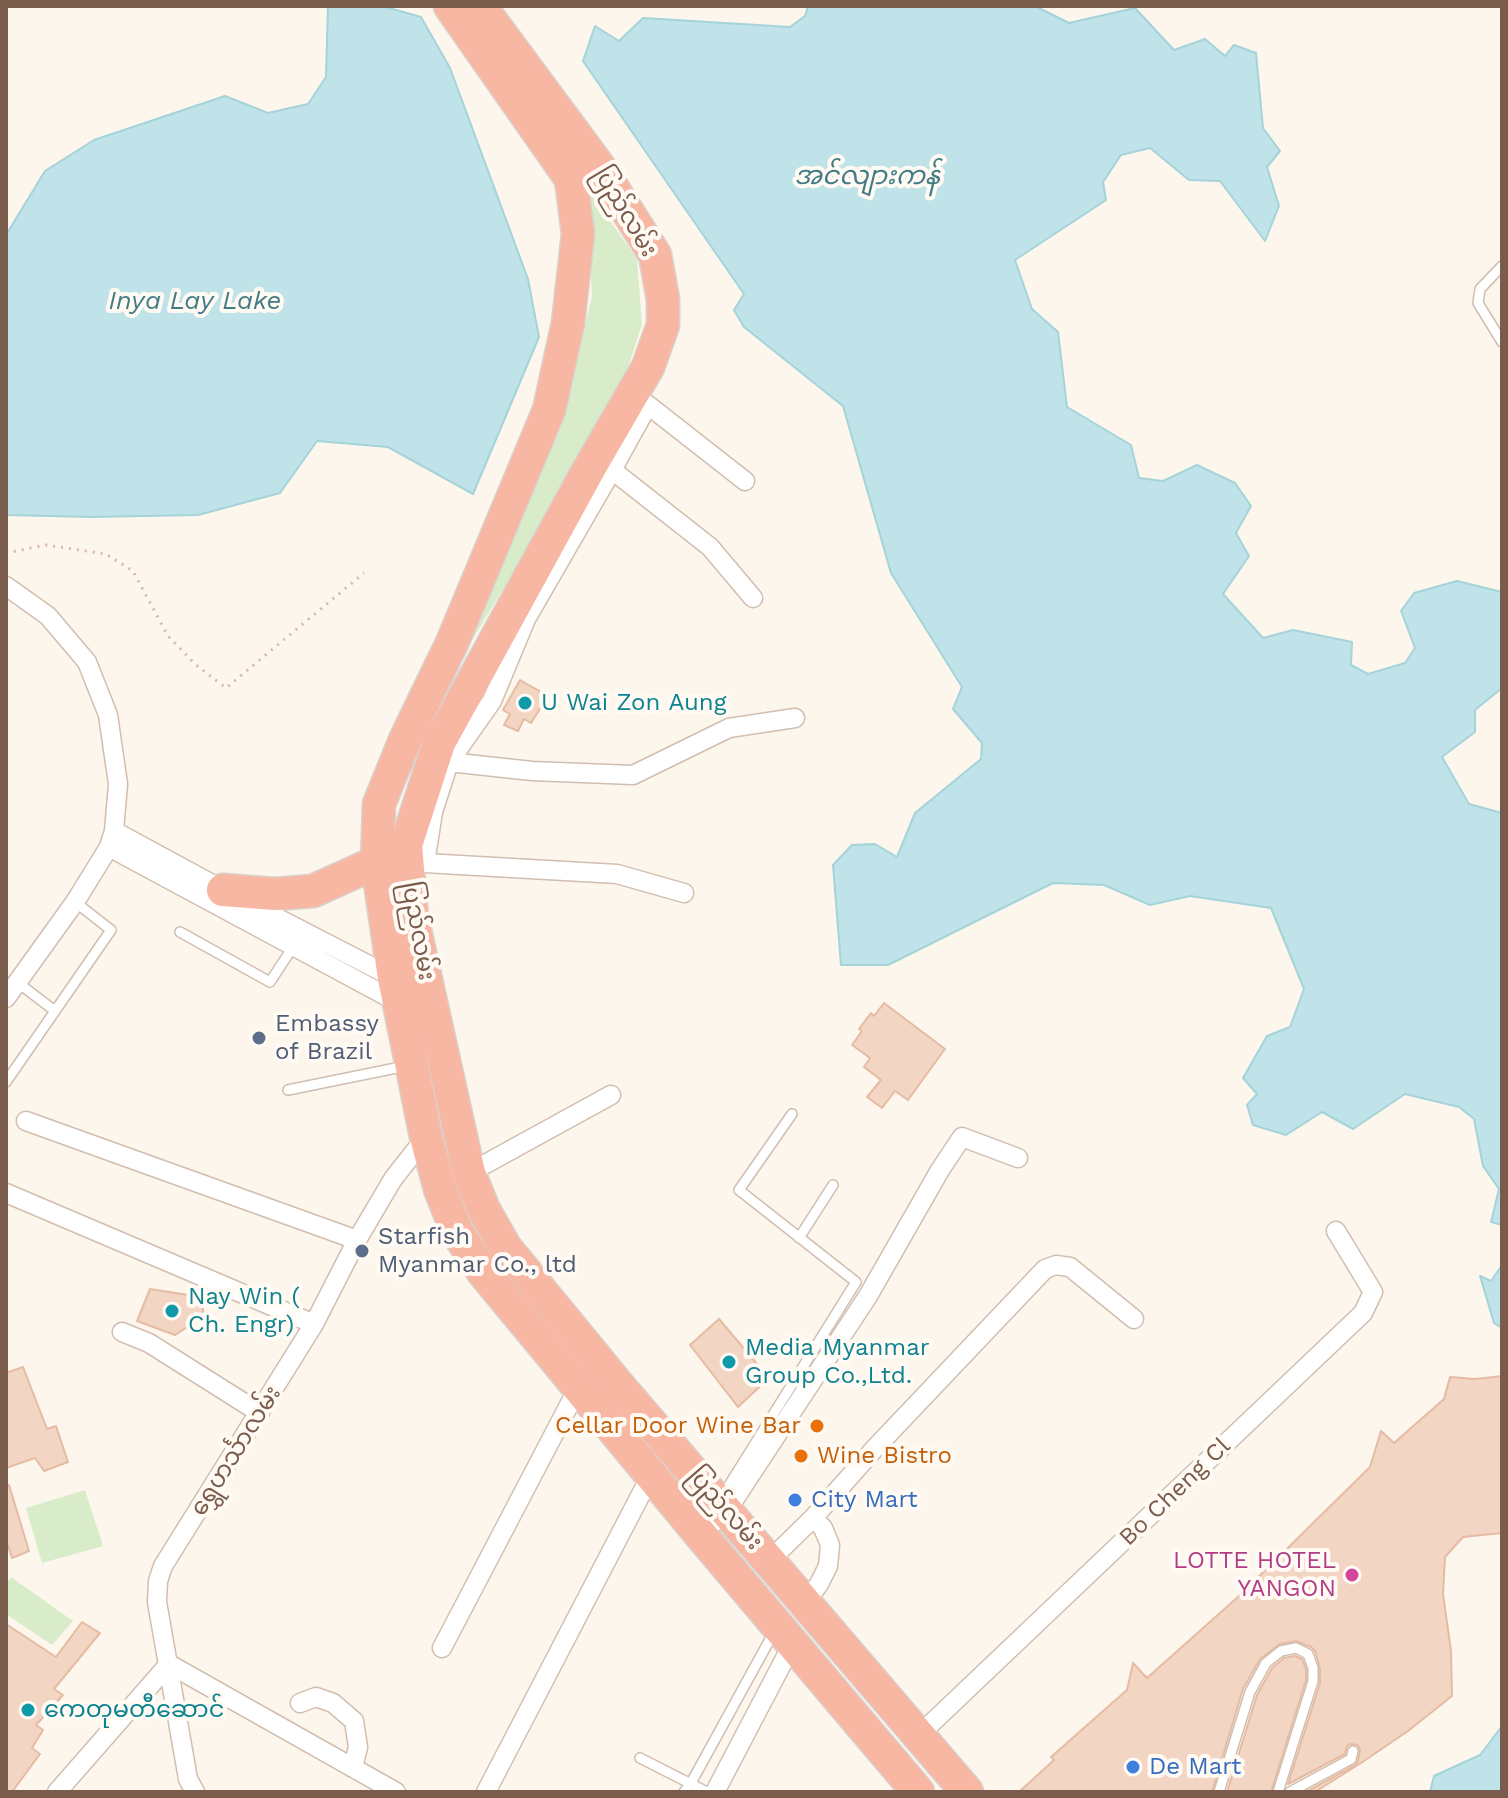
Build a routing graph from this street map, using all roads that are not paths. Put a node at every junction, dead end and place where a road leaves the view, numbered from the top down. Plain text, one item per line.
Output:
1 (450, 6) edge
2 (480, 6) edge
3 (1502, 266) edge
4 (1502, 342) edge
5 (601, 470) junction
6 (745, 481) dead end
7 (6, 586) edge
8 (753, 598) dead end
9 (795, 718) dead end
10 (449, 762) junction
11 (111, 839) junction
12 (377, 862) junction
13 (223, 890) junction
14 (684, 893) dead end
15 (75, 902) junction
16 (180, 932) dead end
17 (293, 947) junction
18 (17, 982) junction
19 (406, 985) junction
20 (6, 998) edge
21 (55, 1011) junction
22 (412, 1065) junction
23 (6, 1082) edge
24 (288, 1090) dead end
25 (611, 1095) dead end
26 (792, 1114) dead end
27 (26, 1121) dead end
28 (426, 1137) junction
29 (1018, 1158) dead end
30 (469, 1173) junction
31 (833, 1185) dead end
32 (6, 1193) edge
33 (1336, 1231) dead end
34 (799, 1238) junction
35 (357, 1240) junction
36 (1134, 1319) dead end
37 (314, 1324) junction
38 (122, 1332) dead end
39 (578, 1388) junction
40 (260, 1413) junction
41 (651, 1475) junction
42 (722, 1507) junction
43 (813, 1518) junction
44 (700, 1534) junction
45 (769, 1561) junction
46 (812, 1612) junction
47 (786, 1634) junction
48 (442, 1648) dead end
49 (169, 1664) junction
50 (300, 1703) dead end
51 (918, 1736) junction
52 (1353, 1751) dead end
53 (640, 1758) dead end
54 (353, 1768) junction
55 (691, 1783) junction
56 (905, 1783) edge
57 (57, 1792) edge
58 (195, 1792) edge
59 (396, 1792) edge
60 (486, 1792) edge
61 (684, 1792) edge
62 (707, 1792) edge
63 (715, 1792) edge
64 (967, 1792) edge
65 (1219, 1792) edge
66 (1278, 1792) edge
67 (1290, 1792) edge

1 - 12 highway, ပြည်လမ်း
2 - 5 highway, ပြည်လမ်း
3 - 4 lane
5 - 6 street
5 - 8 street
5 - 10 street
5 - 19 highway, ပြည်လမ်း
7 - 11 street
9 - 10 street
10 - 14 street
11 - 13 street
11 - 15 street
11 - 17 street
12 - 13 highway
12 - 19 highway, ပြည်လမ်း
13 - 19 street
15 - 18 street
15 - 21 lane
16 - 17 lane
17 - 19 street
18 - 20 street
18 - 21 lane
19 - 22 highway, ပြည်လမ်း
19 - 30 highway, ပြည်လမ်း
21 - 23 lane
22 - 24 lane
22 - 28 highway, ပြည်လမ်း
25 - 30 street
26 - 34 lane
27 - 35 street
28 - 35 street, ရွှေဟင်္သာလမ်း
28 - 39 highway, ပြည်လမ်း
29 - 42 street
30 - 42 highway, ပြည်လမ်း
31 - 34 lane
32 - 37 street
33 - 51 street, Bo Cheng Cl
34 - 42 lane
35 - 37 street, ရွှေဟင်္သာလမ်း
36 - 43 street
37 - 40 street, ရွှေဟင်္သာလမ်း
38 - 40 street
39 - 41 highway, ပြည်လမ်း
39 - 48 street
40 - 49 street, ရွှေဟင်္သာလမ်း
41 - 44 highway, ပြည်လမ်း
41 - 60 street
42 - 44 street
42 - 45 highway, ပြည်လမ်း
43 - 45 street
43 - 46 street
44 - 47 highway, ပြည်လမ်း
45 - 46 highway, ပြည်လမ်း
46 - 47 highway
46 - 51 highway, ပြည်လမ်း
47 - 55 lane
47 - 56 highway, ပြည်လမ်း
47 - 63 street
49 - 54 street
49 - 57 street
49 - 58 street, ရွှေဟင်္သာလမ်း
50 - 54 street
51 - 64 highway, ပြည်လမ်း
52 - 67 lane
53 - 55 lane
54 - 59 street
55 - 61 lane
55 - 62 lane
65 - 66 lane

